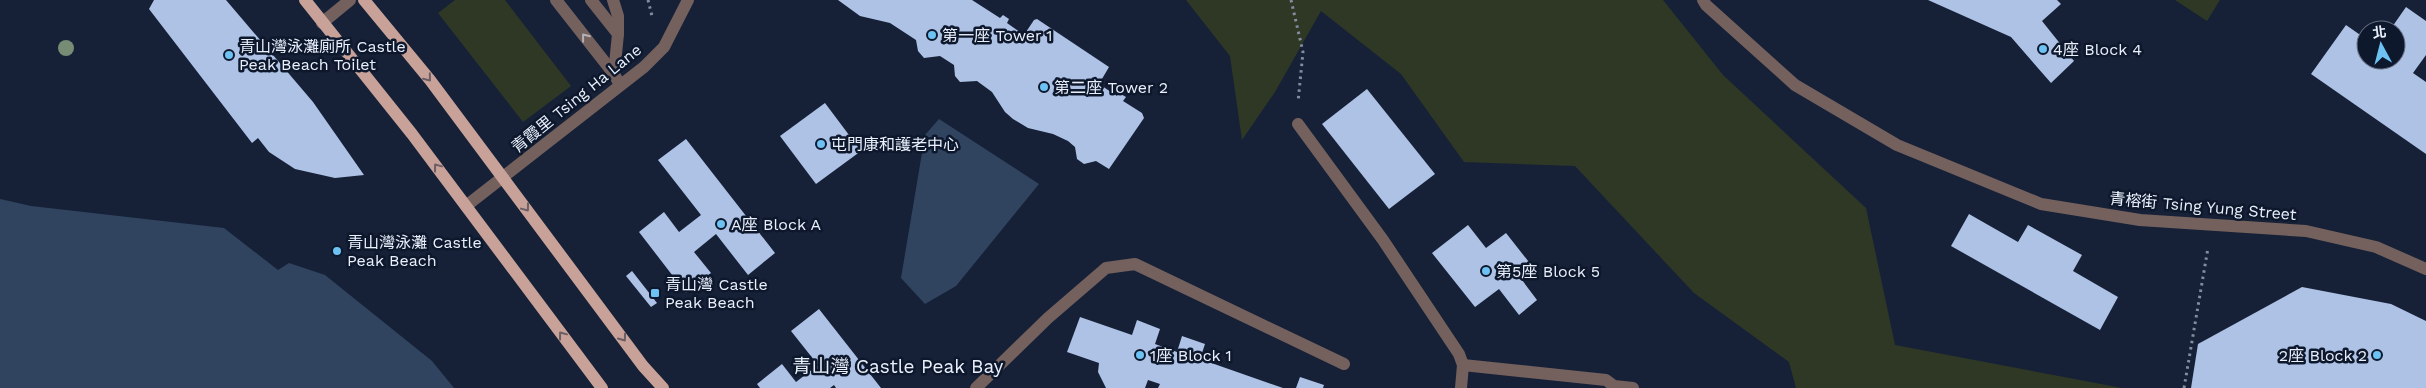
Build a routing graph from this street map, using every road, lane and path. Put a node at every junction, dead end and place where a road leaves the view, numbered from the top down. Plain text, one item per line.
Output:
1 (305, 0) edge
2 (350, 0) edge
3 (364, 0) edge
4 (556, 0) edge
5 (591, 0) edge
6 (613, 0) edge
7 (648, 0) edge
8 (688, 0) edge
9 (1291, 0) edge
10 (1703, 0) edge
11 (652, 19) dead end
12 (322, 23) junction
13 (618, 34) junction
14 (617, 79) junction
15 (1298, 124) joint
16 (503, 178) junction
17 (466, 206) junction
18 (2212, 224) junction
19 (2426, 269) edge
20 (1344, 364) dead end
21 (1463, 365) junction
22 (602, 388) edge
23 (663, 388) edge
24 (976, 388) edge
25 (1461, 388) edge
26 (1632, 388) edge
27 (2184, 388) edge

1 - 12 main road
2 - 12 street
3 -> 16 main road
14 -> 4 street
5 - 13 street
6 - 13 street
7 - 11 path
8 - 14 street, 青霞里 Tsing Ha Lane
9 - 15 path
10 - 18 street, 青榕街 Tsing Yung Street
17 -> 12 main road
13 - 14 street
14 - 16 street, 青霞里 Tsing Ha Lane
15 - 21 street
16 - 17 street, 青霞里 Tsing Ha Lane
16 -> 23 main road
22 -> 17 main road
18 - 19 street, 青榕街 Tsing Yung Street
18 - 27 path
20 - 24 street
21 - 25 street
21 - 26 street

